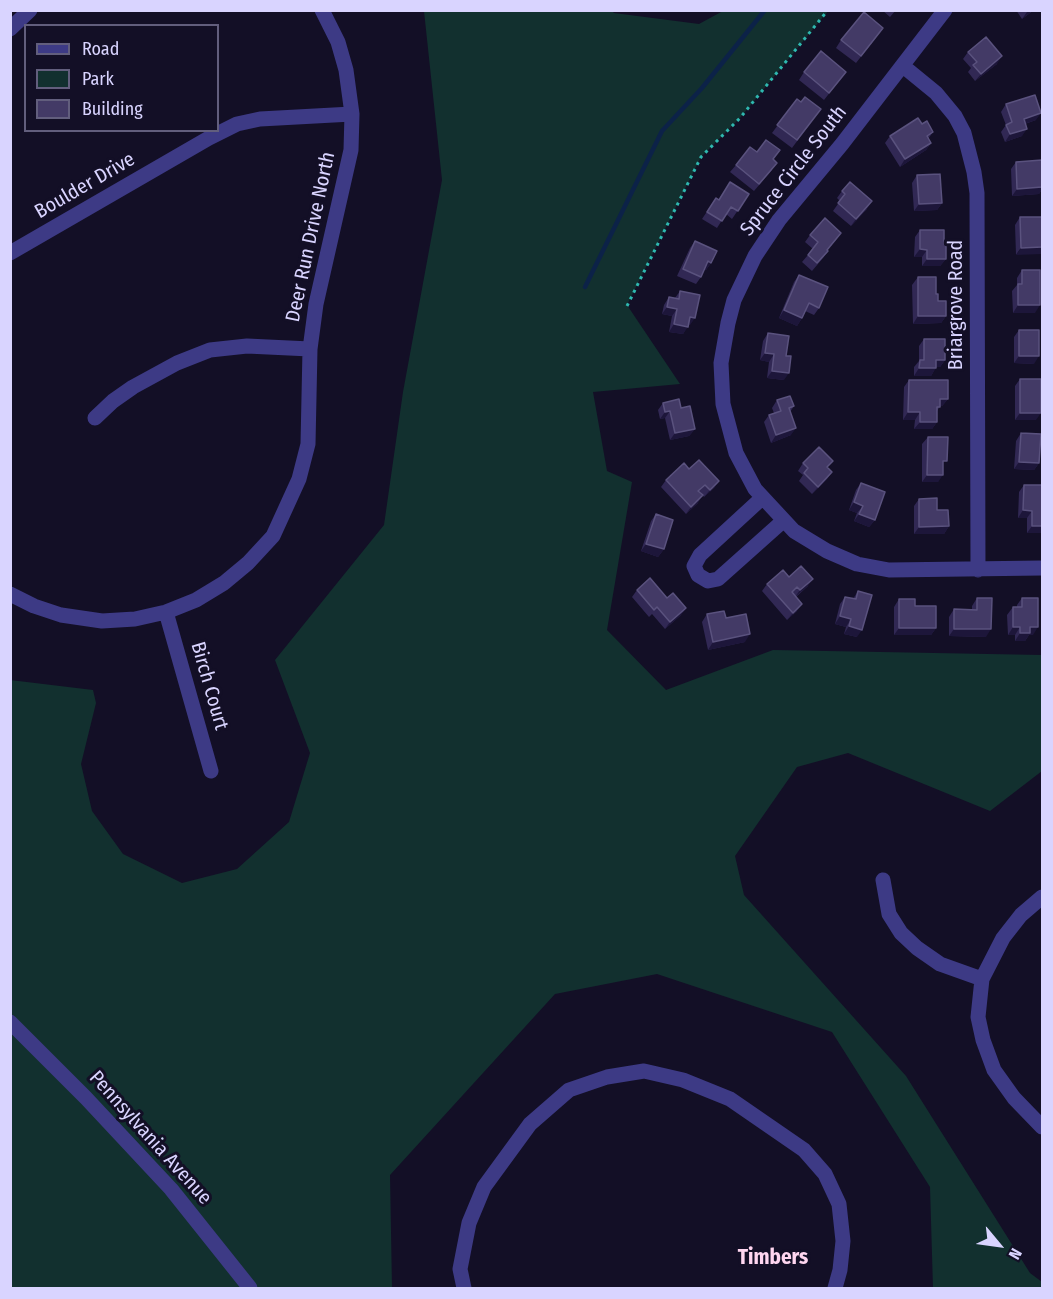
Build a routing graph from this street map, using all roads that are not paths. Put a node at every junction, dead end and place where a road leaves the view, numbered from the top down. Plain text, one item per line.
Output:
1 (30, 10) edge
2 (322, 10) edge
3 (945, 10) edge
4 (10, 29) edge
5 (903, 66) junction
6 (352, 114) junction
7 (10, 253) edge
8 (310, 349) junction
9 (95, 418) dead end
10 (762, 498) junction
11 (783, 521) junction
12 (1042, 568) edge
13 (978, 570) junction
14 (10, 594) edge
15 (166, 612) junction
16 (211, 771) dead end
17 (883, 880) dead end
18 (1042, 897) edge
19 (982, 979) junction
20 (10, 1022) edge
21 (1042, 1127) edge
22 (250, 1288) edge
23 (464, 1288) edge
24 (835, 1288) edge

1 - 4 street
2 - 6 street, Deer Run Drive North
3 - 5 street, Spruce Circle South
5 - 10 street, Spruce Circle South
5 - 13 street, Briargrove Road
6 - 7 street, Boulder Drive
6 - 8 street, Deer Run Drive North
8 - 9 street
8 - 15 street, Deer Run Drive North
10 - 11 street, Spruce Circle South
10 - 11 street
11 - 13 street, Spruce Circle South
12 - 13 street, Spruce Circle South
14 - 15 street, Deer Run Drive North
15 - 16 street, Birch Court
17 - 19 street
18 - 19 street
19 - 21 street
20 - 22 street, Pennsylvania Avenue
23 - 24 street

